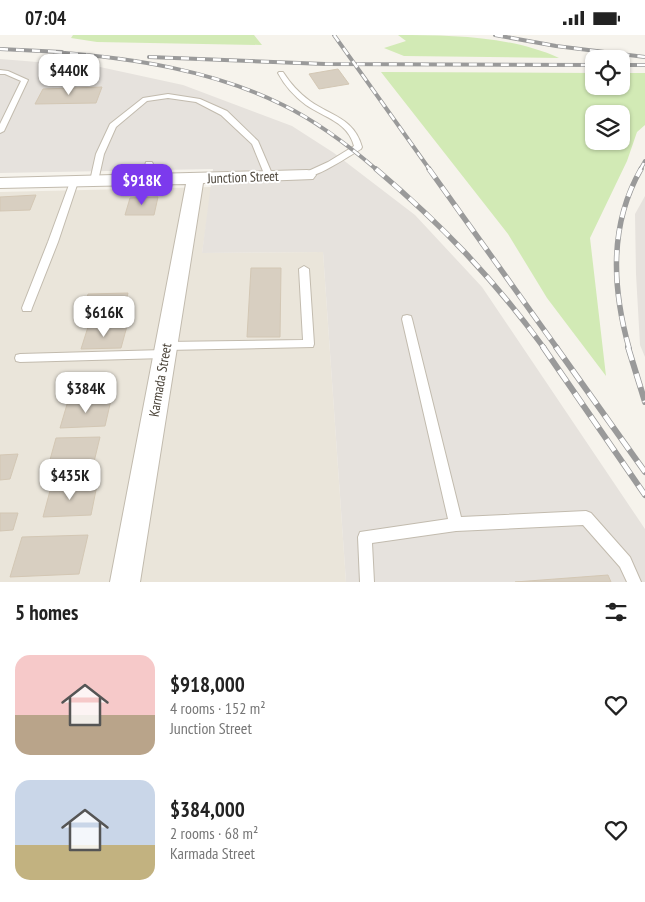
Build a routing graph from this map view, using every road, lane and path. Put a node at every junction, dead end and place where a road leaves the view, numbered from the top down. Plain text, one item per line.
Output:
1 (0, 72) edge
2 (281, 73) dead end
3 (0, 131) edge
4 (307, 175) joint
5 (269, 177) junction
6 (195, 179) junction
7 (94, 181) junction
8 (74, 182) junction
9 (0, 183) edge
10 (304, 269) dead end
11 (27, 308) dead end
12 (407, 319) dead end
13 (165, 350) junction
14 (20, 358) dead end
15 (456, 524) junction
16 (125, 582) edge
17 (367, 582) edge
18 (634, 582) edge

1 - 3 lane
2 - 4 lane
4 - 5 street, Junction Street
5 - 6 street, Junction Street
5 - 7 lane
6 - 7 street, Junction Street
6 - 13 street, Karmada Street
7 - 8 street, Junction Street
8 - 9 street, Junction Street
8 - 11 lane
10 - 13 lane
12 - 15 lane
13 - 14 lane
13 - 16 street, Karmada Street
15 - 17 lane
15 - 18 lane

